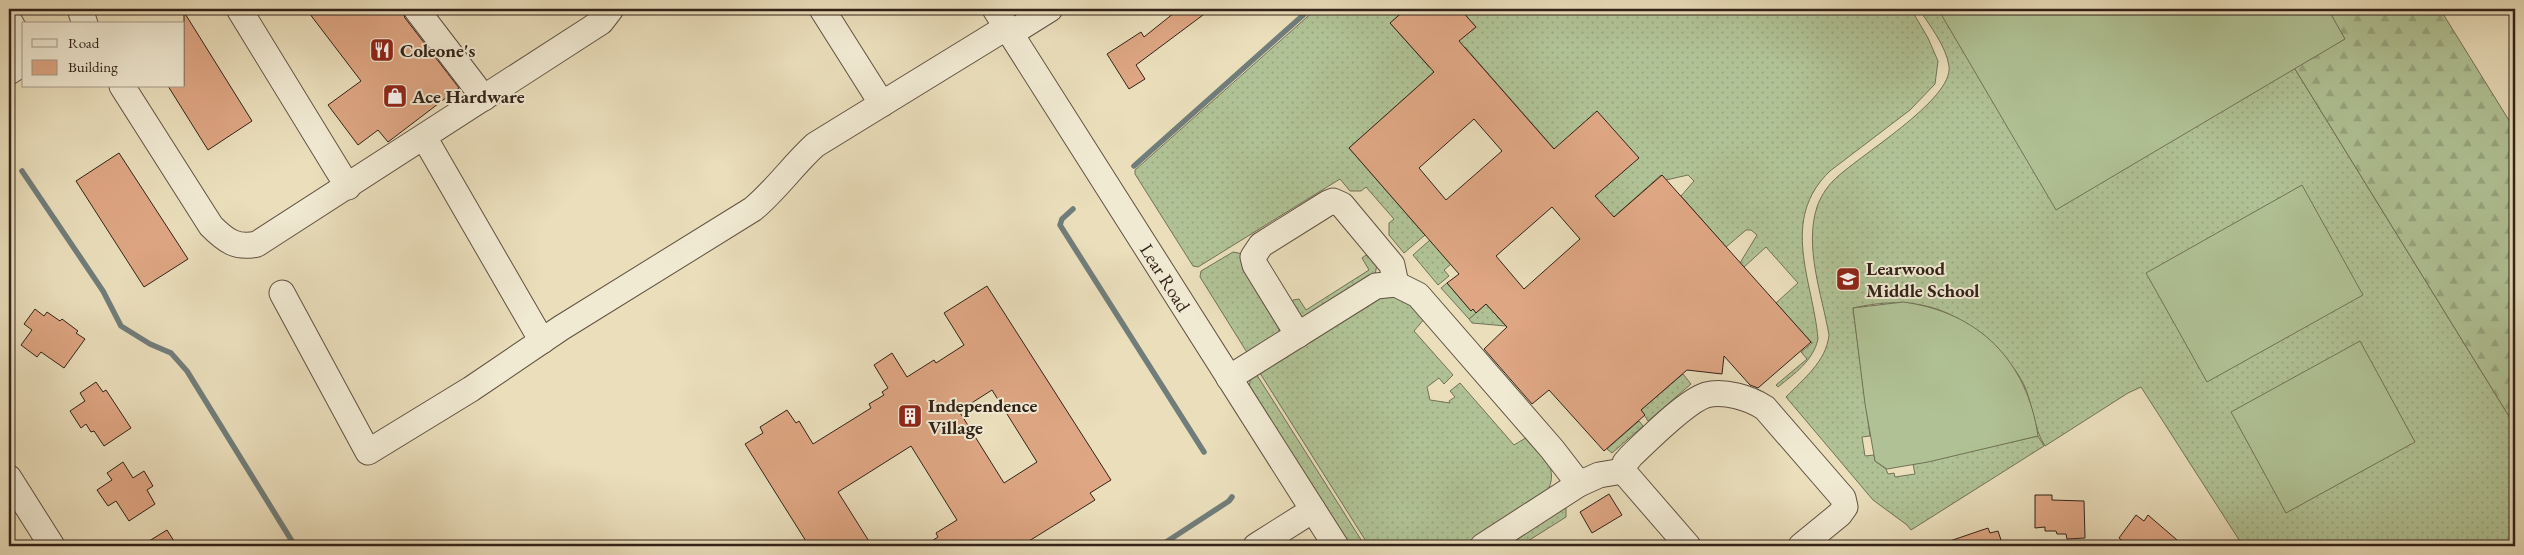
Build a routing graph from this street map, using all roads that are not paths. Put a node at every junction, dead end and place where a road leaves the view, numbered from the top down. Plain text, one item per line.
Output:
1 (80, 9) edge
2 (238, 9) edge
3 (416, 9) edge
4 (611, 9) edge
5 (822, 9) edge
6 (1050, 9) edge
7 (9, 20) edge
8 (84, 22) edge
9 (1004, 23) edge
10 (22, 43) edge
11 (22, 63) edge
12 (9, 72) edge
13 (123, 88) edge
14 (484, 98) junction
15 (882, 104) junction
16 (424, 137) junction
17 (348, 187) junction
18 (1396, 284) junction
19 (282, 292) dead end
20 (1298, 335) junction
21 (542, 341) junction
22 (1229, 378) junction
23 (1622, 471) junction
24 (9, 478) edge
25 (1579, 484) junction
26 (1313, 510) junction
27 (52, 546) edge
28 (1256, 546) edge
29 (1336, 546) edge
30 (1483, 546) edge
31 (1688, 546) edge
32 (1802, 546) edge

1 - 8 street
2 - 17 street
3 - 14 street
4 - 14 street
5 - 15 street
6 - 9 street
7 - 10 street
9 - 15 street
9 - 22 street, Lear Road
11 - 12 street
13 - 17 street
14 - 16 street
15 - 21 street
16 - 17 street
16 - 21 street
18 - 20 street
18 - 20 street
18 - 25 street
19 - 21 street
20 - 22 street
22 - 26 street, Lear Road
23 - 25 street
23 - 31 street
23 - 32 street
24 - 27 street
25 - 30 street
26 - 28 street
26 - 29 street, Lear Road

